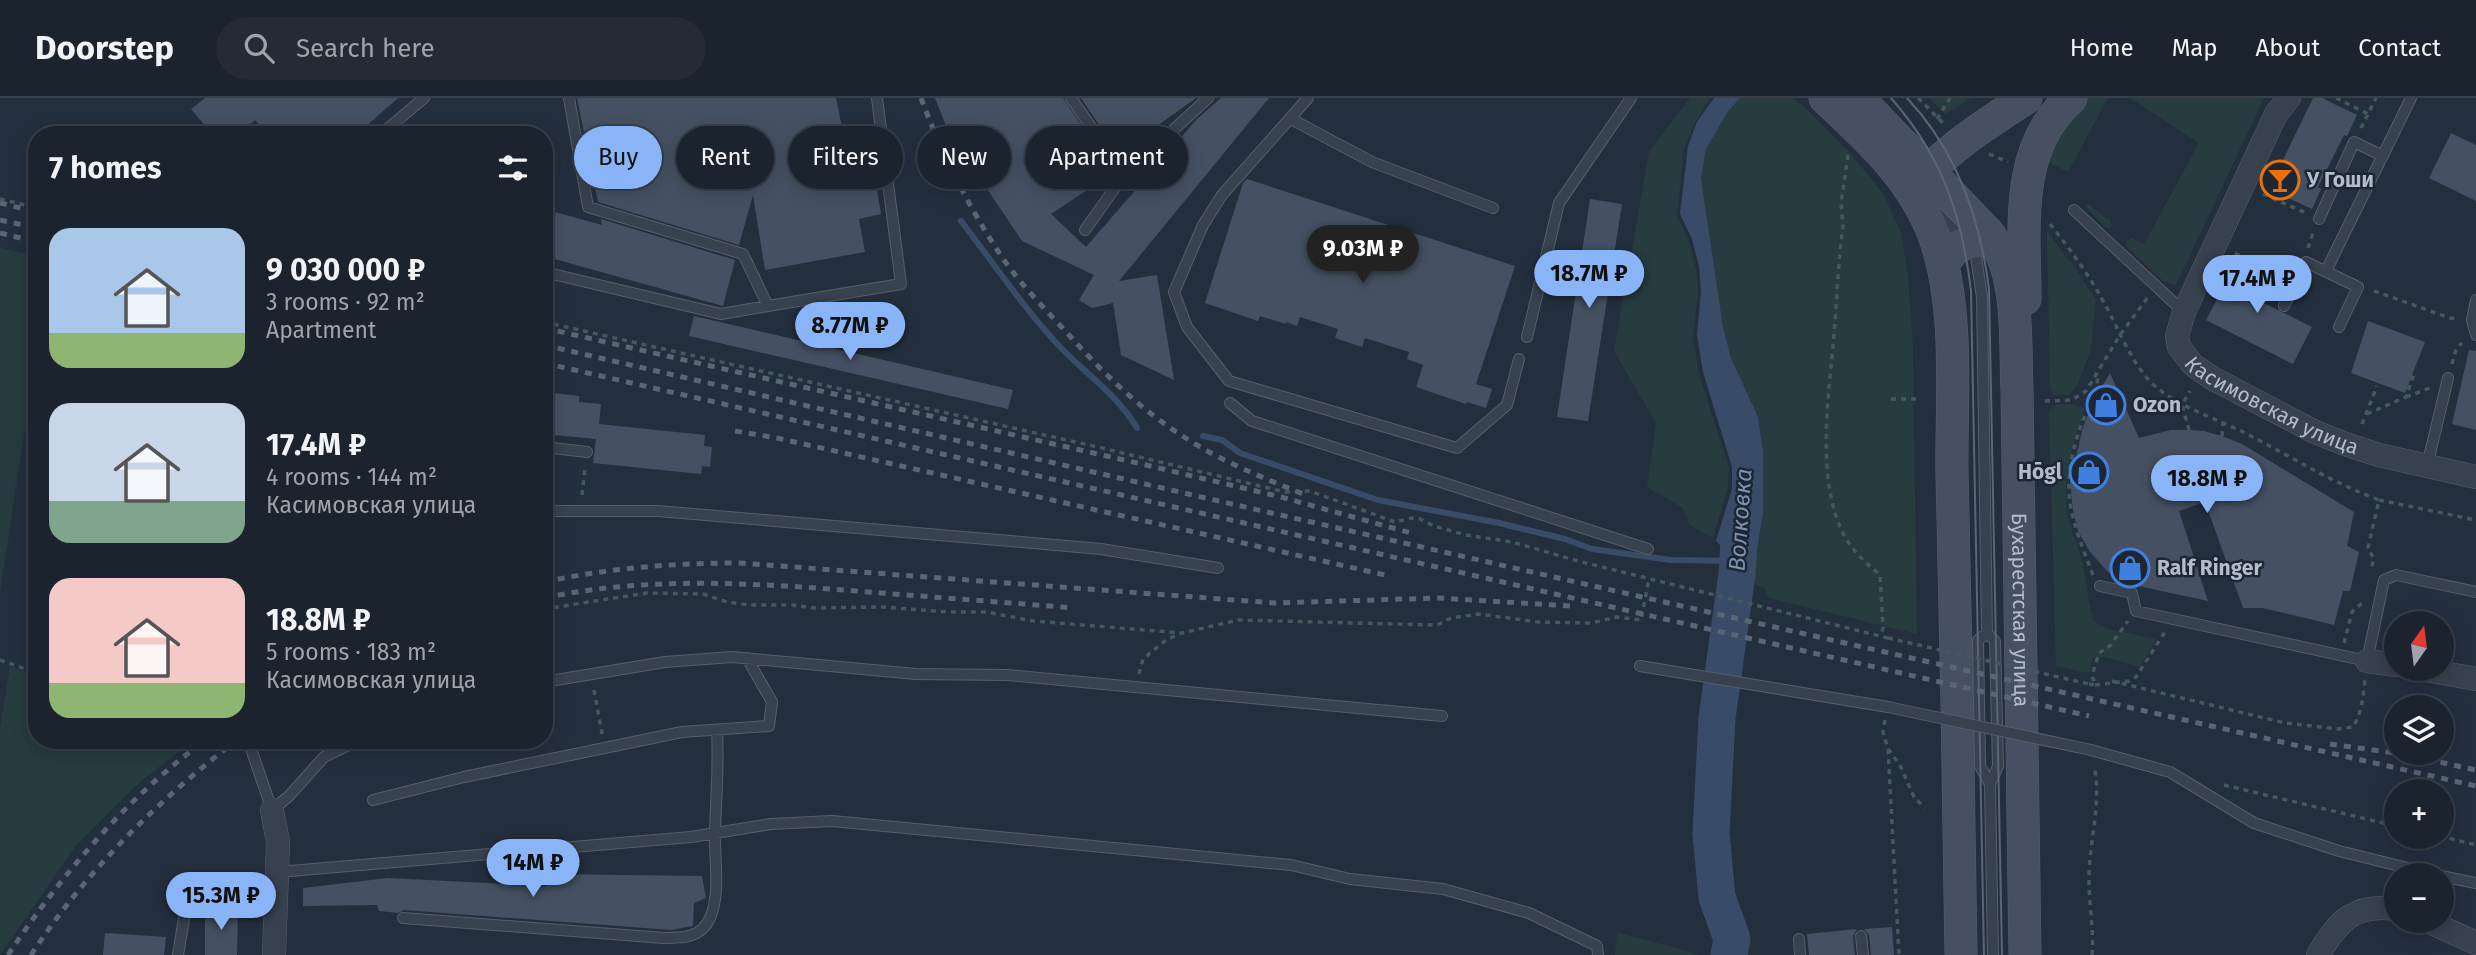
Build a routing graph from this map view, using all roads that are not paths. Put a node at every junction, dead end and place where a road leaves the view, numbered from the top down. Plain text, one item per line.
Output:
1 (424, 98) edge
2 (569, 98) edge
3 (877, 98) edge
4 (1071, 98) edge
5 (1208, 98) edge
6 (1308, 98) edge
7 (1631, 98) edge
8 (1825, 98) edge
9 (1858, 98) edge
10 (2026, 98) edge
11 (2071, 98) edge
12 (2411, 98) edge
13 (2282, 103) edge
14 (1291, 119) junction
15 (391, 126) edge
16 (1090, 126) edge
17 (1177, 126) edge
18 (2383, 156) junction
19 (1920, 180) junction
20 (1114, 189) edge
21 (1493, 208) dead end
22 (2074, 210) dead end
23 (2319, 219) road end
24 (1085, 230) dead end
25 (1976, 237) junction
26 (1942, 265) junction
27 (2326, 271) junction
28 (553, 274) edge
29 (2476, 300) edge
30 (768, 306) junction
31 (2284, 306) dead end
32 (2184, 312) junction
33 (2339, 327) dead end
34 (2474, 329) edge
35 (1527, 337) dead end
36 (1519, 359) dead end
37 (2448, 378) road end
38 (2031, 396) junction
39 (1230, 403) dead end
40 (553, 448) edge
41 (587, 452) road end
42 (2427, 466) junction
43 (2476, 477) edge
44 (553, 512) edge
45 (1648, 549) dead end
46 (1218, 568) dead end
47 (2099, 586) road end
48 (2476, 592) edge
49 (1987, 633) junction
50 (747, 658) junction
51 (2367, 661) junction
52 (2384, 663) edge
53 (1640, 666) dead end
54 (2454, 675) edge
55 (2476, 679) edge
56 (553, 680) edge
57 (1442, 716) dead end
58 (717, 730) junction
59 (251, 749) edge
60 (340, 749) edge
61 (1990, 784) junction
62 (373, 800) dead end
63 (272, 810) junction
64 (715, 832) junction
65 (2388, 863) edge
66 (278, 872) junction
67 (2454, 879) edge
68 (2476, 883) edge
69 (2384, 908) edge
70 (185, 912) dead end
71 (403, 918) dead end
72 (2454, 933) edge
73 (1861, 936) dead end
74 (1799, 939) dead end
75 (2476, 943) edge
76 (178, 955) edge
77 (274, 955) edge
78 (1598, 955) edge
79 (1800, 955) edge
80 (1863, 955) edge
81 (1961, 955) edge
82 (1993, 955) edge
83 (2025, 955) edge
84 (2318, 955) edge

1 - 15 lane
2 - 30 lane
3 - 30 lane
4 - 16 lane
5 - 17 lane
6 - 14 lane
7 - 35 lane
8 - 19 main road
9 - 19 main road
10 - 19 main road
11 - 38 main road
12 - 18 lane
13 - 32 street, Касимовская улица
14 - 21 lane
14 - 36 lane
18 - 23 lane
18 - 27 lane
19 - 25 main road, Бухарестская улица
19 - 26 main road
20 - 24 lane
22 - 32 lane
25 - 26 main road
25 - 38 main road, Бухарестская улица
25 - 49 lane
26 - 81 main road
27 - 31 lane
27 - 33 lane
28 - 30 lane
29 - 34 lane
32 - 42 street, Касимовская улица
37 - 42 lane
38 - 83 main road, Бухарестская улица
39 - 45 lane
40 - 41 lane
42 - 43 street, Касимовская улица
44 - 46 lane
47 - 51 lane
48 - 51 lane
49 - 61 lane
49 - 61 lane
50 - 56 lane
50 - 57 lane
50 - 58 lane
51 - 52 street
53 - 65 lane, bridge
54 - 55 street
58 - 62 lane
58 - 64 lane
59 - 63 lane
60 - 63 lane
61 - 82 lane
63 - 66 street
64 - 66 lane
64 - 71 lane
64 - 78 lane
66 - 77 street
67 - 68 lane
69 - 84 street
70 - 76 lane
72 - 75 street
73 - 80 lane
74 - 79 lane

